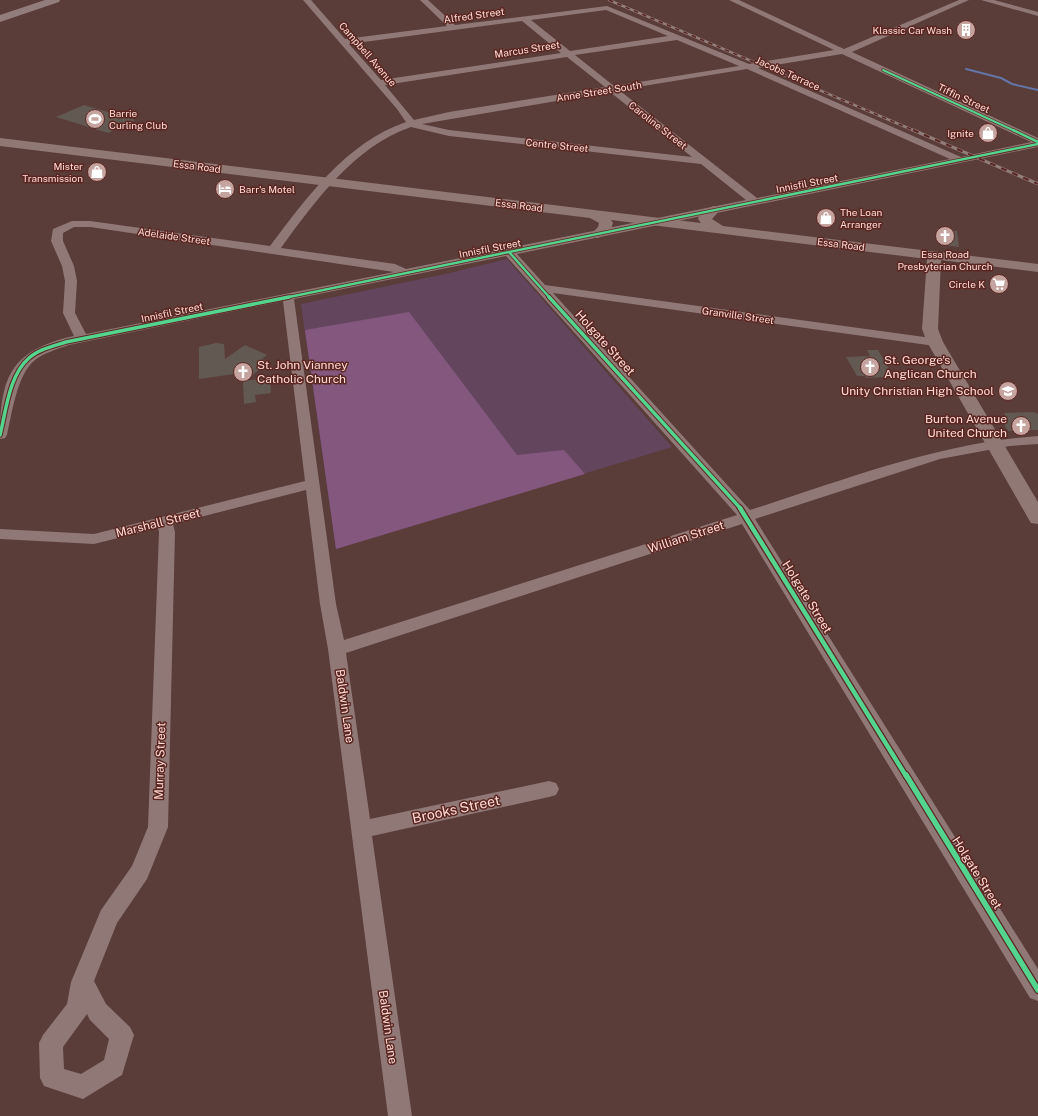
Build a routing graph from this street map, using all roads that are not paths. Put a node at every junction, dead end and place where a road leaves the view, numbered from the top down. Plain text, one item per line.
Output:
1 (55, 0) edge
2 (307, 0) edge
3 (424, 0) edge
4 (733, 0) edge
5 (965, 0) edge
6 (985, 0) edge
7 (607, 8) joint
8 (1038, 14) edge
9 (0, 17) edge
10 (523, 18) junction
11 (453, 28) junction
12 (679, 37) junction
13 (343, 42) junction
14 (844, 51) junction
15 (568, 54) junction
16 (747, 66) junction
17 (379, 83) junction
18 (612, 89) junction
19 (411, 123) junction
20 (0, 142) edge
21 (1038, 143) edge
22 (960, 160) junction
23 (703, 161) junction
24 (330, 182) junction
25 (755, 202) junction
26 (713, 210) junction
27 (591, 214) junction
28 (659, 222) junction
29 (719, 229) junction
30 (598, 234) junction
31 (274, 249) junction
32 (509, 252) junction
33 (934, 256) junction
34 (1038, 268) edge
35 (404, 273) junction
36 (541, 288) junction
37 (288, 297) junction
38 (82, 339) junction
39 (935, 342) junction
40 (0, 434) edge
41 (1038, 440) edge
42 (994, 444) junction
43 (312, 484) junction
44 (746, 518) junction
45 (1038, 518) edge
46 (165, 522) junction
47 (0, 534) edge
48 (337, 650) junction
49 (549, 789) dead end
50 (362, 829) junction
51 (82, 982) dead end
52 (1038, 990) edge
53 (400, 1116) edge

1 - 9 highway
2 - 13 street, Campbell Avenue
3 - 11 street
4 - 14 street, Tiffin Street
5 - 14 street, Anne Street South
6 - 8 street
7 - 10 street, Alfred Street
7 - 12 street, Jacobs Terrace
10 - 11 street, Alfred Street
10 - 15 street, Caroline Street
11 - 13 street, Alfred Street
12 - 15 street, Marcus Street
12 - 16 street, Jacobs Terrace
13 - 17 street, Campbell Avenue
14 - 16 street, Anne Street South
14 - 21 street, Tiffin Street
15 - 17 street, Marcus Street
15 - 18 street, Caroline Street
16 - 18 street, Anne Street South
16 - 22 street, Jacobs Terrace
17 - 19 street, Campbell Avenue
18 - 19 street, Anne Street South
18 - 23 street, Caroline Street
19 - 23 street, Centre Street
19 - 24 street, Anne Street South
20 - 24 main road, Essa Road
21 - 22 street, Innisfil Street
22 - 25 street, Innisfil Street
23 - 25 street, Caroline Street
24 - 27 main road, Essa Road
24 - 31 street, Anne Street South
25 - 26 street, Innisfil Street
26 - 28 street, Innisfil Street
26 - 29 main road
27 - 28 main road, Essa Road
27 - 30 main road
28 - 29 main road, Essa Road
28 - 30 street, Innisfil Street
29 - 33 main road, Essa Road
30 - 32 street, Innisfil Street
31 - 35 street, Adelaide Street
31 - 38 street, Adelaide Street
32 - 35 street, Innisfil Street
32 - 36 street, Holgate Street
33 - 34 main road, Essa Road
33 - 39 main road
35 - 37 street, Innisfil Street
36 - 39 street, Granville Street
36 - 44 street, Holgate Street
37 - 38 street, Innisfil Street
37 - 43 street, Baldwin Lane
38 - 40 street, Innisfil Street
39 - 42 main road
41 - 42 street, William Street
42 - 44 street, William Street
42 - 45 main road
43 - 46 street, Marshall Street
43 - 48 street, Baldwin Lane
44 - 48 street, William Street
44 - 52 street, Holgate Street
46 - 47 street, Marshall Street
46 - 51 street, Murray Street
48 - 50 street, Baldwin Lane
49 - 50 street, Brooks Street
50 - 53 street, Baldwin Lane

